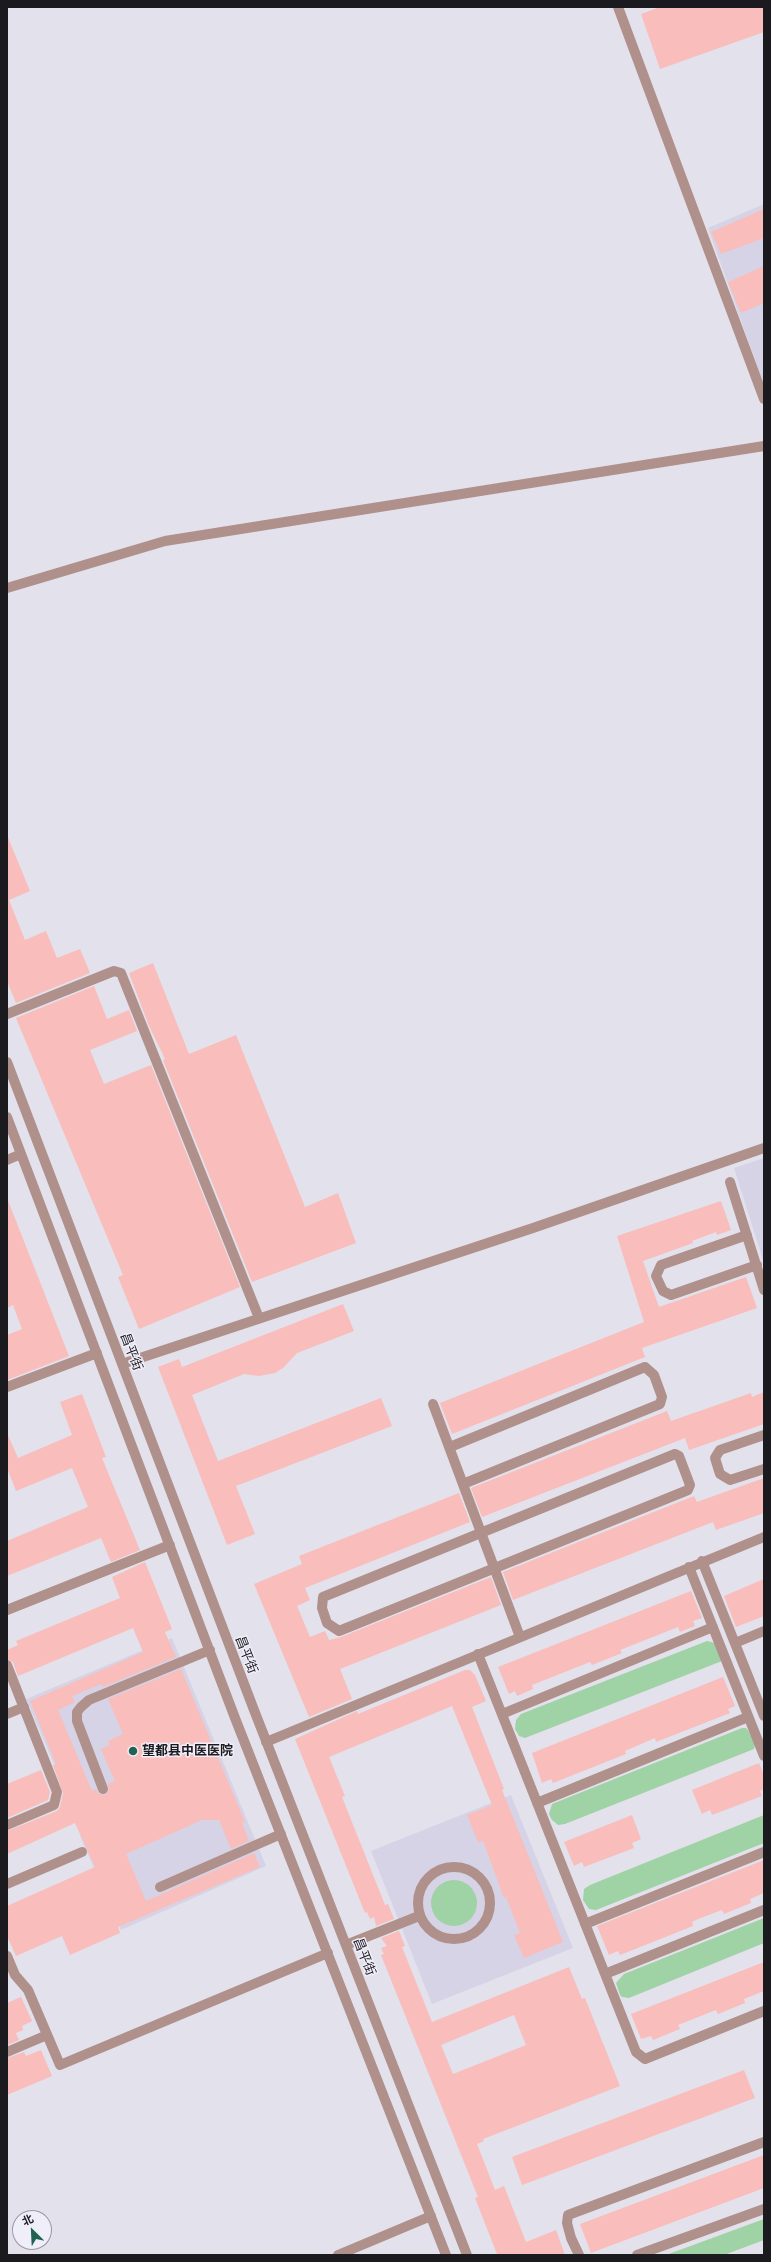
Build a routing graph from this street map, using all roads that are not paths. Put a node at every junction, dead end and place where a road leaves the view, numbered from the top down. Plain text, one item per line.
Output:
1 (618, 7) edge
2 (764, 399) edge
3 (764, 446) edge
4 (7, 588) edge
5 (7, 1014) edge
6 (7, 1062) edge
7 (7, 1117) edge
8 (764, 1148) edge
9 (21, 1154) junction
10 (7, 1160) edge
11 (730, 1182) dead end
12 (747, 1235) junction
13 (757, 1265) junction
14 (764, 1290) edge
15 (259, 1318) junction
16 (97, 1353) junction
17 (122, 1364) junction
18 (7, 1387) edge
19 (434, 1404) dead end
20 (764, 1435) edge
21 (450, 1446) junction
22 (764, 1468) edge
23 (464, 1484) junction
24 (481, 1532) junction
25 (764, 1537) edge
26 (170, 1545) junction
27 (702, 1561) junction
28 (689, 1567) junction
29 (495, 1568) junction
30 (7, 1610) edge
31 (713, 1627) junction
32 (764, 1631) edge
33 (520, 1637) junction
34 (735, 1643) junction
35 (210, 1650) junction
36 (478, 1654) junction
37 (7, 1665) edge
38 (24, 1707) junction
39 (7, 1714) edge
40 (502, 1714) junction
41 (764, 1716) edge
42 (748, 1717) junction
43 (266, 1742) junction
44 (764, 1756) edge
45 (103, 1789) dead end
46 (537, 1803) junction
47 (7, 1825) edge
48 (281, 1834) junction
49 (82, 1852) dead end
50 (764, 1852) edge
51 (7, 1884) edge
52 (160, 1887) dead end
53 (764, 1910) edge
54 (419, 1916) junction
55 (585, 1924) junction
56 (346, 1945) junction
57 (328, 1953) junction
58 (7, 1956) edge
59 (605, 1974) junction
60 (764, 2011) edge
61 (47, 2035) junction
62 (7, 2052) edge
63 (764, 2142) edge
64 (764, 2209) edge
65 (431, 2216) junction
66 (338, 2255) edge
67 (446, 2255) edge
68 (467, 2255) edge
69 (579, 2255) edge
70 (637, 2255) edge

1 - 2 street
3 - 4 street
5 - 15 street
6 - 17 street, 昌平街
7 - 9 street
8 - 15 street
9 - 10 street
9 - 16 street
11 - 12 street
12 - 13 street
12 - 13 street
13 - 14 street
15 - 17 street
16 - 18 street
16 - 26 street
17 - 43 street, 昌平街
19 - 21 street
20 - 22 street
21 - 23 street
21 - 23 street
23 - 24 street
24 - 29 street
24 - 29 street
24 - 29 street
25 - 27 street
26 - 30 street
26 - 35 street
27 - 28 street
27 - 34 street
28 - 31 street
28 - 33 street
29 - 33 street
31 - 40 street
31 - 42 street
32 - 34 street
33 - 36 street
34 - 41 street
35 - 45 street
35 - 48 street
36 - 40 street
36 - 43 street
37 - 38 street
38 - 39 street
38 - 47 street
40 - 46 street
42 - 44 street
42 - 46 street
43 - 56 street, 昌平街
46 - 55 street
48 - 52 street
48 - 57 street
49 - 51 street
50 - 55 street
53 - 59 street
54 - 54 street
54 - 56 street
55 - 59 street
56 - 68 street, 昌平街
57 - 61 street
57 - 65 street
58 - 61 street
59 - 60 street
61 - 62 street
63 - 69 street
64 - 70 street
65 - 66 street
65 - 67 street

